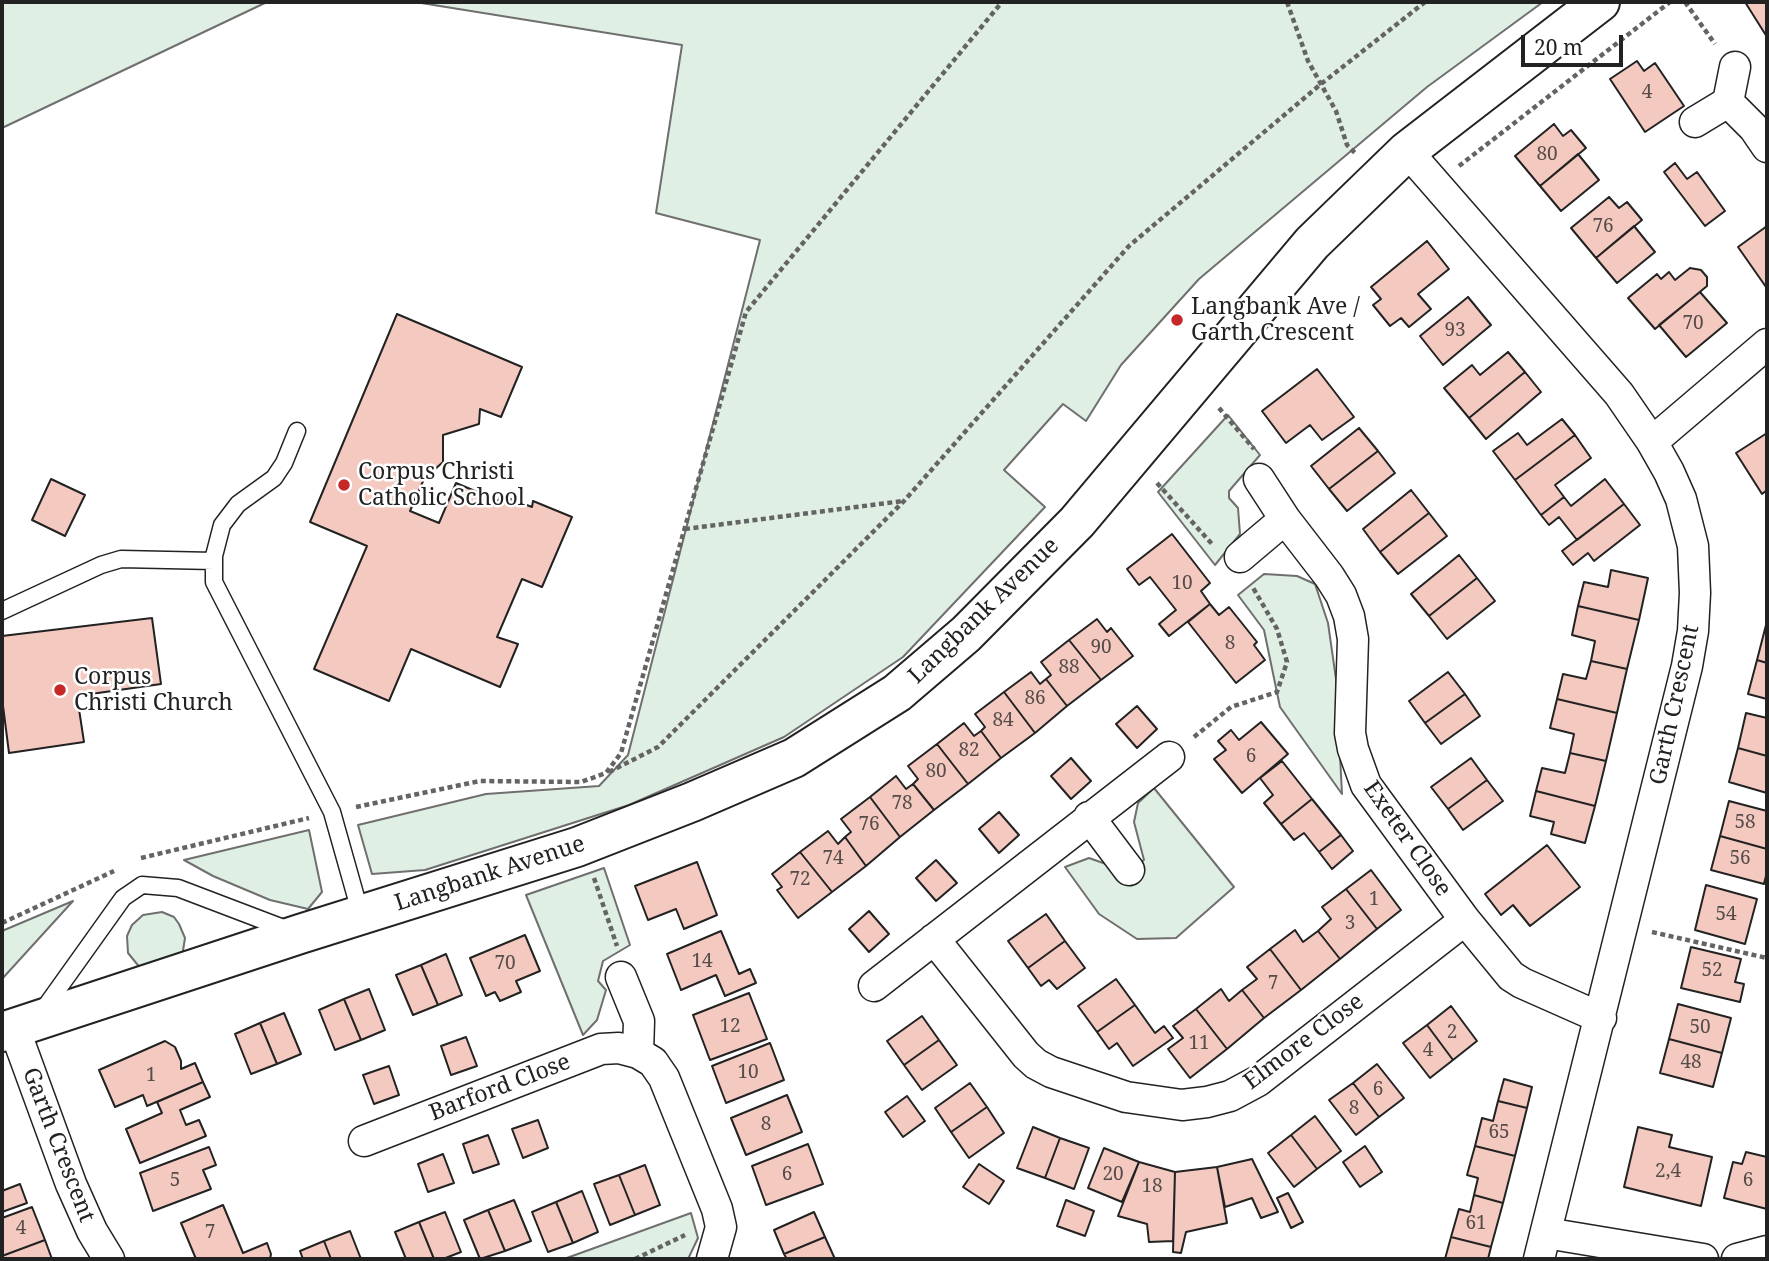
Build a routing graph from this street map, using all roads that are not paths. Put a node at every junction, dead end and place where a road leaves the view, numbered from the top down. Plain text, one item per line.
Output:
1 (1600, 2) edge
2 (1735, 66) road end
3 (1728, 102) junction
4 (1695, 122) dead end
5 (1767, 147) edge
6 (1407, 151) junction
7 (1767, 344) edge
8 (296, 430) dead end
9 (1652, 442) junction
10 (1259, 479) road end
11 (1285, 519) junction
12 (1240, 557) road end
13 (214, 561) junction
14 (2, 611) edge
15 (1169, 757) road end
16 (1089, 817) junction
17 (1129, 870) dead end
18 (361, 915) junction
19 (1465, 920) junction
20 (300, 934) junction
21 (934, 939) junction
22 (621, 977) road end
23 (874, 986) dead end
24 (1601, 1018) junction
25 (17, 1027) edge
26 (638, 1053) junction
27 (364, 1141) dead end
28 (1543, 1246) edge
29 (1767, 1251) edge
30 (109, 1259) edge
31 (712, 1259) edge
32 (1703, 1259) edge
33 (1737, 1259) edge

1 - 6 street, Langbank Avenue
2 - 3 street
3 - 4 street
3 - 5 street
6 - 9 street, Garth Crescent
6 - 18 street, Langbank Avenue
7 - 9 street
8 - 13 lane
9 - 24 street, Garth Crescent
10 - 11 street, Exeter Close
11 - 12 street
11 - 19 street, Exeter Close
13 - 14 lane
13 - 18 lane
15 - 16 street
16 - 17 street
16 - 21 street
18 - 20 street, Langbank Avenue
19 - 21 street, Elmore Close
19 - 24 street, Exeter Close
20 - 25 street, Langbank Avenue
20 - 25 lane
21 - 23 street
22 - 26 street
24 - 28 street, Garth Crescent
25 - 30 street, Garth Crescent
26 - 27 street, Barford Close
26 - 31 street
28 - 32 street
29 - 33 street

